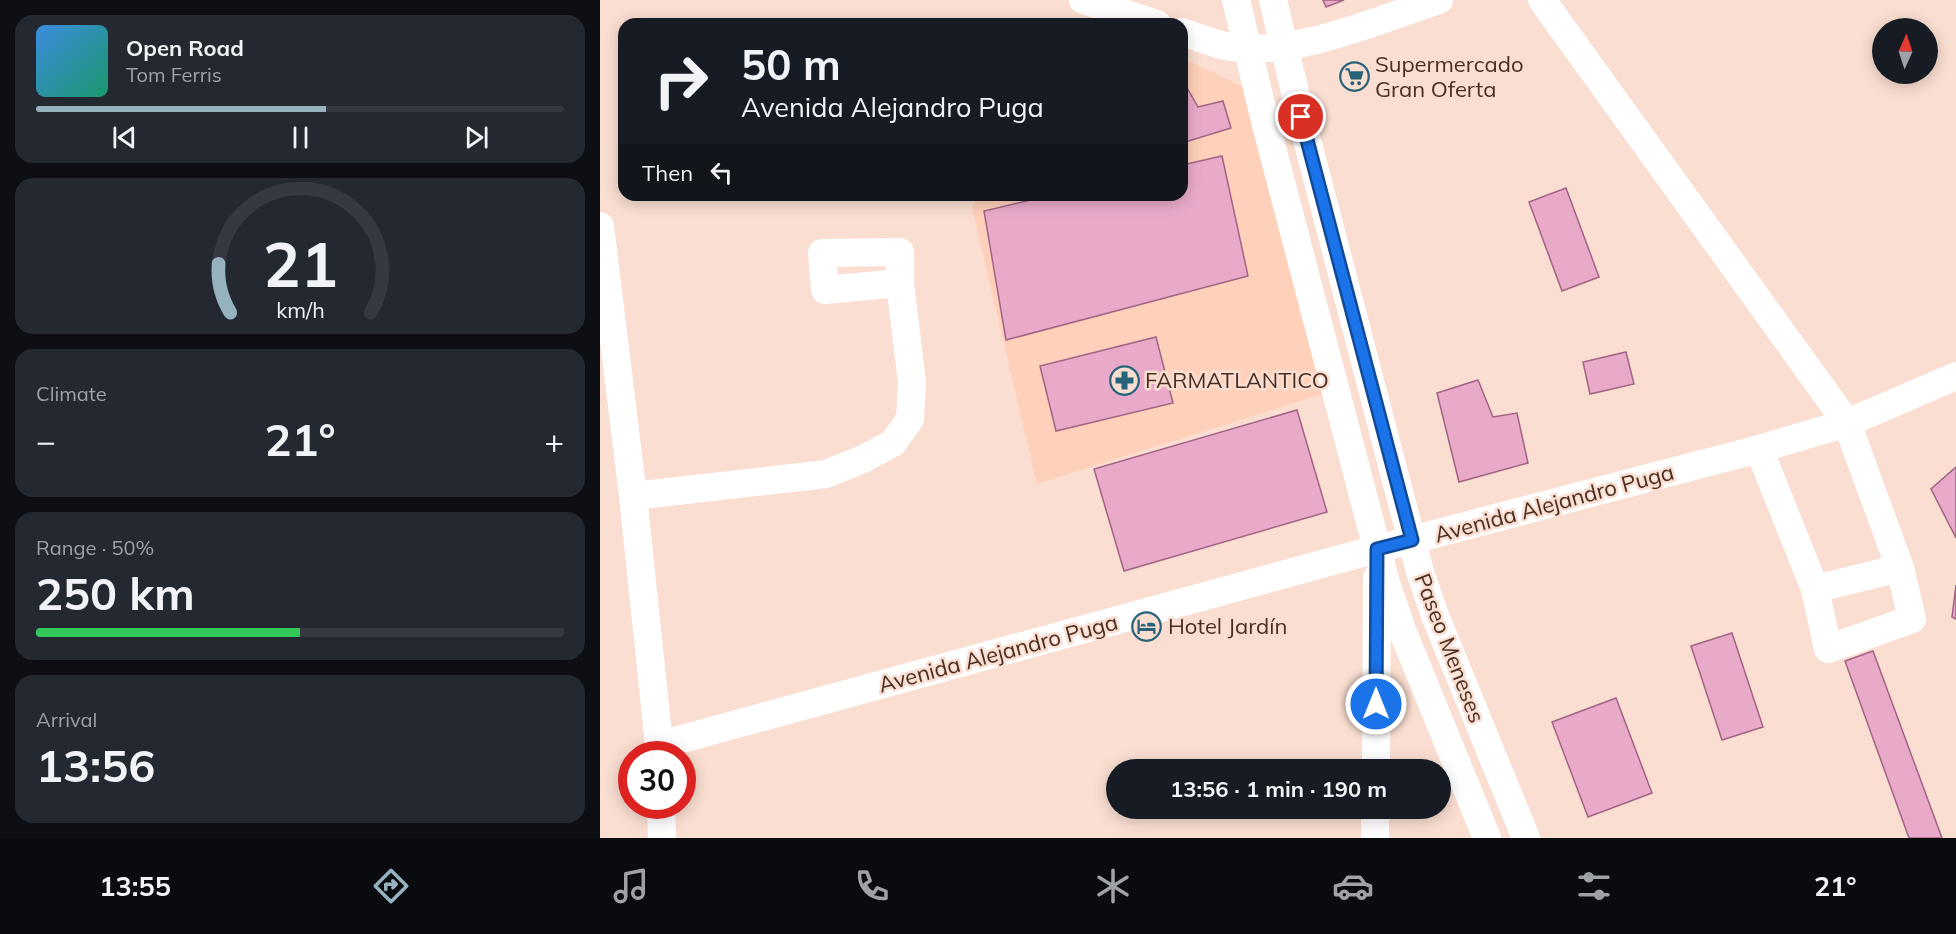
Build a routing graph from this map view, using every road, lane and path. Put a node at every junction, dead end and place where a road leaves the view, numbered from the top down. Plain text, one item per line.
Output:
1 (1083, 0) edge
2 (1236, 0) edge
3 (1273, 0) edge
4 (1439, 0) edge
5 (1542, 0) edge
6 (1138, 18) edge
7 (1188, 34) edge
8 (1264, 48) junction
9 (600, 226) edge
10 (900, 283) dead end
11 (1956, 376) edge
12 (1847, 423) junction
13 (1760, 449) junction
14 (633, 496) junction
15 (1412, 540) junction
16 (1377, 549) junction
17 (1900, 568) junction
18 (1815, 589) junction
19 (659, 741) edge
20 (692, 741) edge
21 (1376, 759) edge
22 (661, 819) edge
23 (1375, 819) edge
24 (662, 838) edge
25 (1375, 838) edge
26 (1487, 838) edge
27 (1526, 838) edge

1 - 6 street
2 - 8 street, Paseo Meneses
3 - 8 street, Paseo Meneses
4 - 8 street
5 - 12 street
7 - 8 street
8 - 15 street, Paseo Meneses
8 - 16 street, Paseo Meneses
9 - 14 street
10 - 14 street
11 - 12 street, Avenida Alejandro Puga
12 - 13 street, Avenida Alejandro Puga
12 - 17 street
13 - 15 street, Avenida Alejandro Puga
13 - 18 street
14 - 19 street
15 - 16 street, Avenida Alejandro Puga
15 - 27 street, Paseo Meneses
16 - 20 street, Avenida Alejandro Puga
16 - 21 street
16 - 26 street, Paseo Meneses
17 - 18 street
17 - 18 street
22 - 24 street
23 - 25 street

